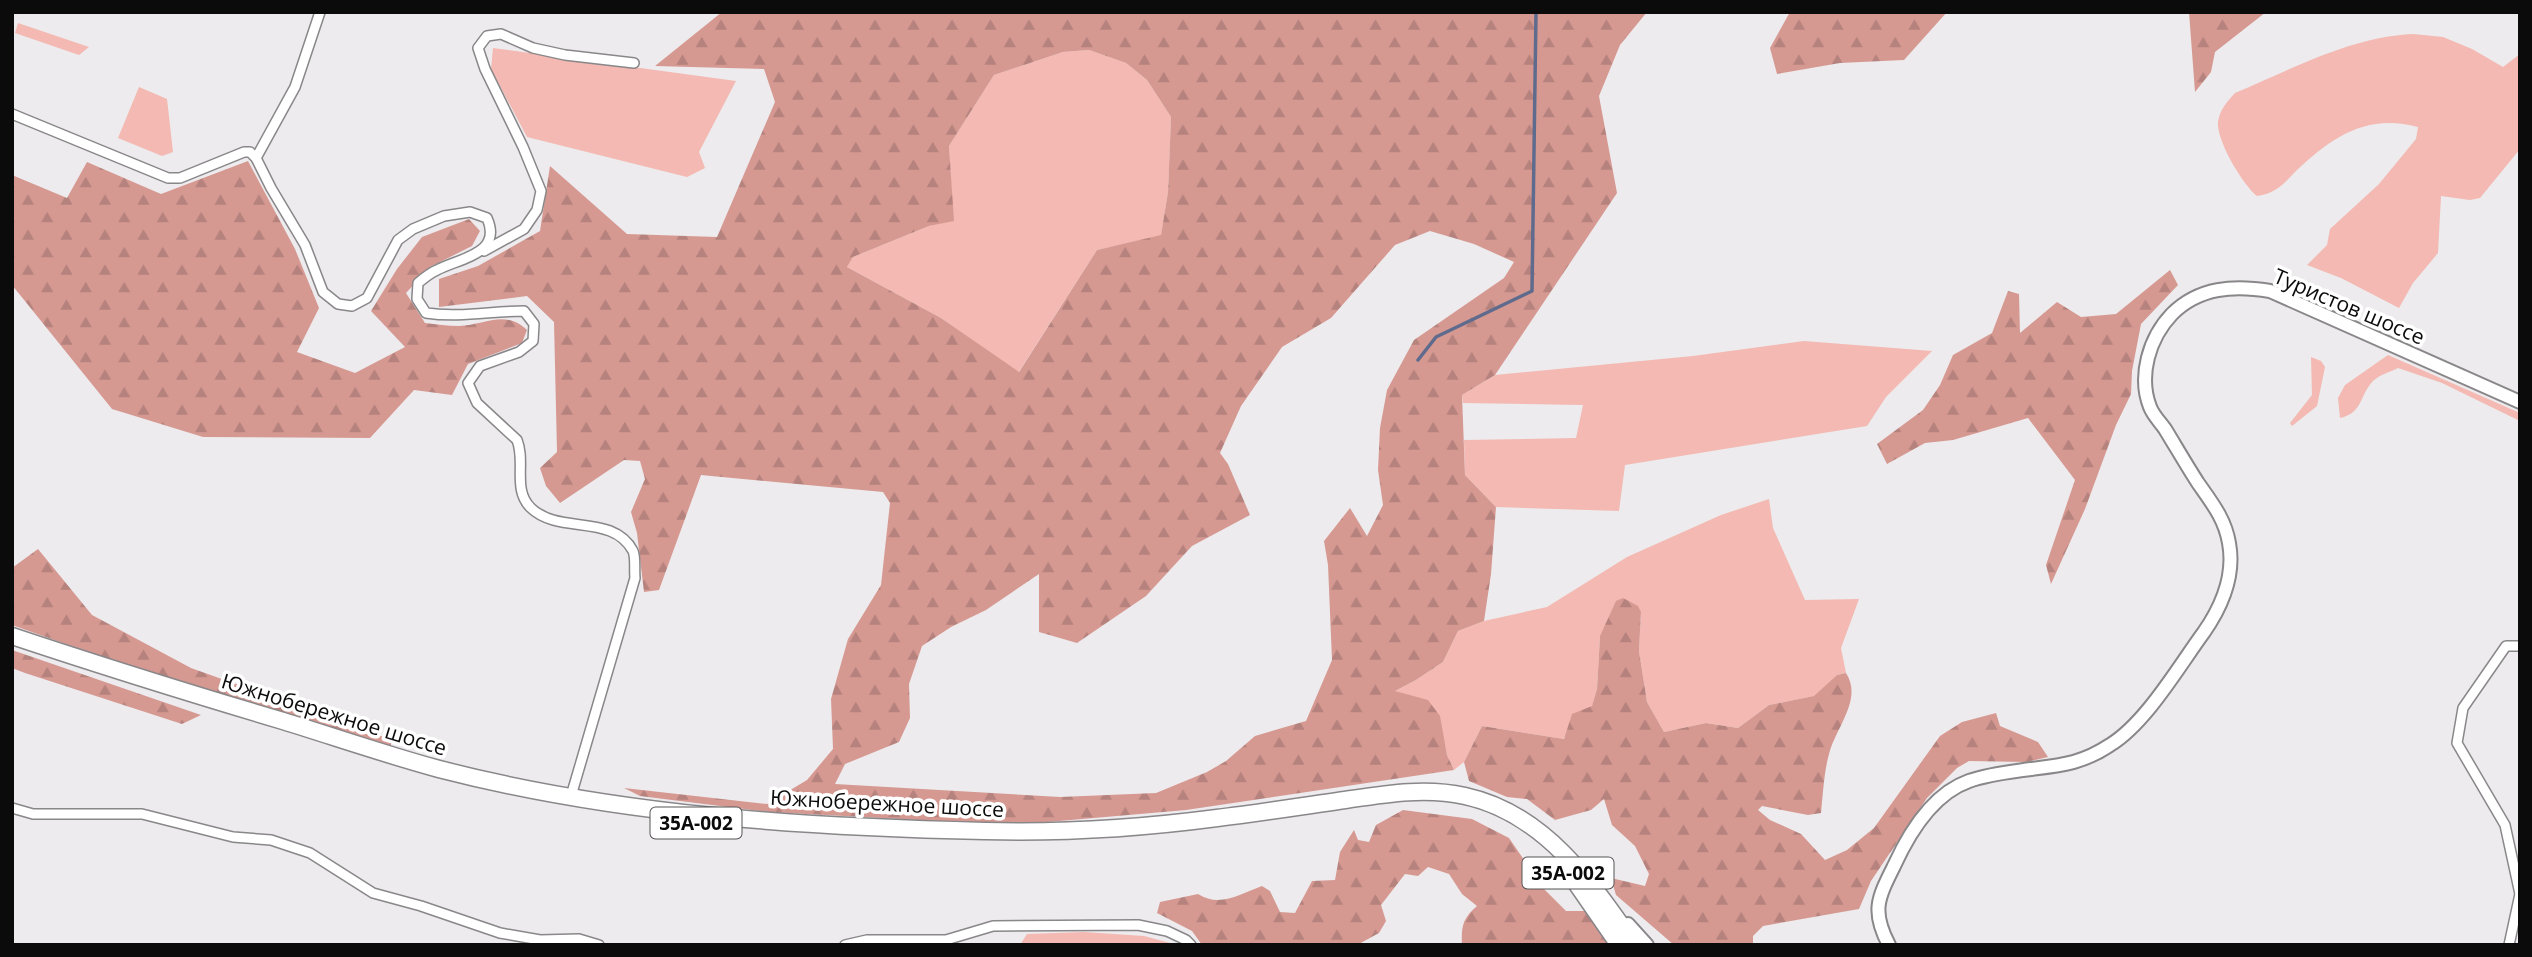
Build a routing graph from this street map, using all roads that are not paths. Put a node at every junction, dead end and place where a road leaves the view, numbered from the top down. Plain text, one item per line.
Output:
1 (320, 12) edge
2 (634, 63) dead end
3 (12, 114) edge
4 (256, 158) junction
5 (479, 253) junction
6 (2520, 402) edge
7 (12, 636) edge
8 (12, 645) edge
9 (2520, 646) edge
10 (567, 796) junction
11 (529, 798) junction
12 (599, 806) junction
13 (12, 808) edge
14 (2520, 894) edge
15 (1601, 897) junction
16 (599, 945) edge
17 (845, 945) edge
18 (1191, 945) edge
19 (1619, 945) edge
20 (1635, 945) edge
21 (1647, 945) edge
22 (1889, 945) edge
23 (2509, 945) edge

1 - 4 street
2 - 5 street
3 - 4 street
4 - 5 street
5 - 10 street
6 - 22 main road, Туристов шоссе
7 - 10 highway, Южнобережное шоссе / 35А-002
8 - 11 highway, Южнобережное шоссе / 35А-002
9 - 14 street
10 - 11 highway
10 - 12 highway, Южнобережное шоссе / 35А-002
11 - 12 highway, Южнобережное шоссе / 35А-002
12 - 15 highway, Южнобережное шоссе / 35А-002
12 - 19 highway, Южнобережное шоссе / 35А-002
13 - 16 street
14 - 23 street
15 - 20 highway, Южнобережное шоссе / 35А-002
15 - 21 main road
17 - 18 street

